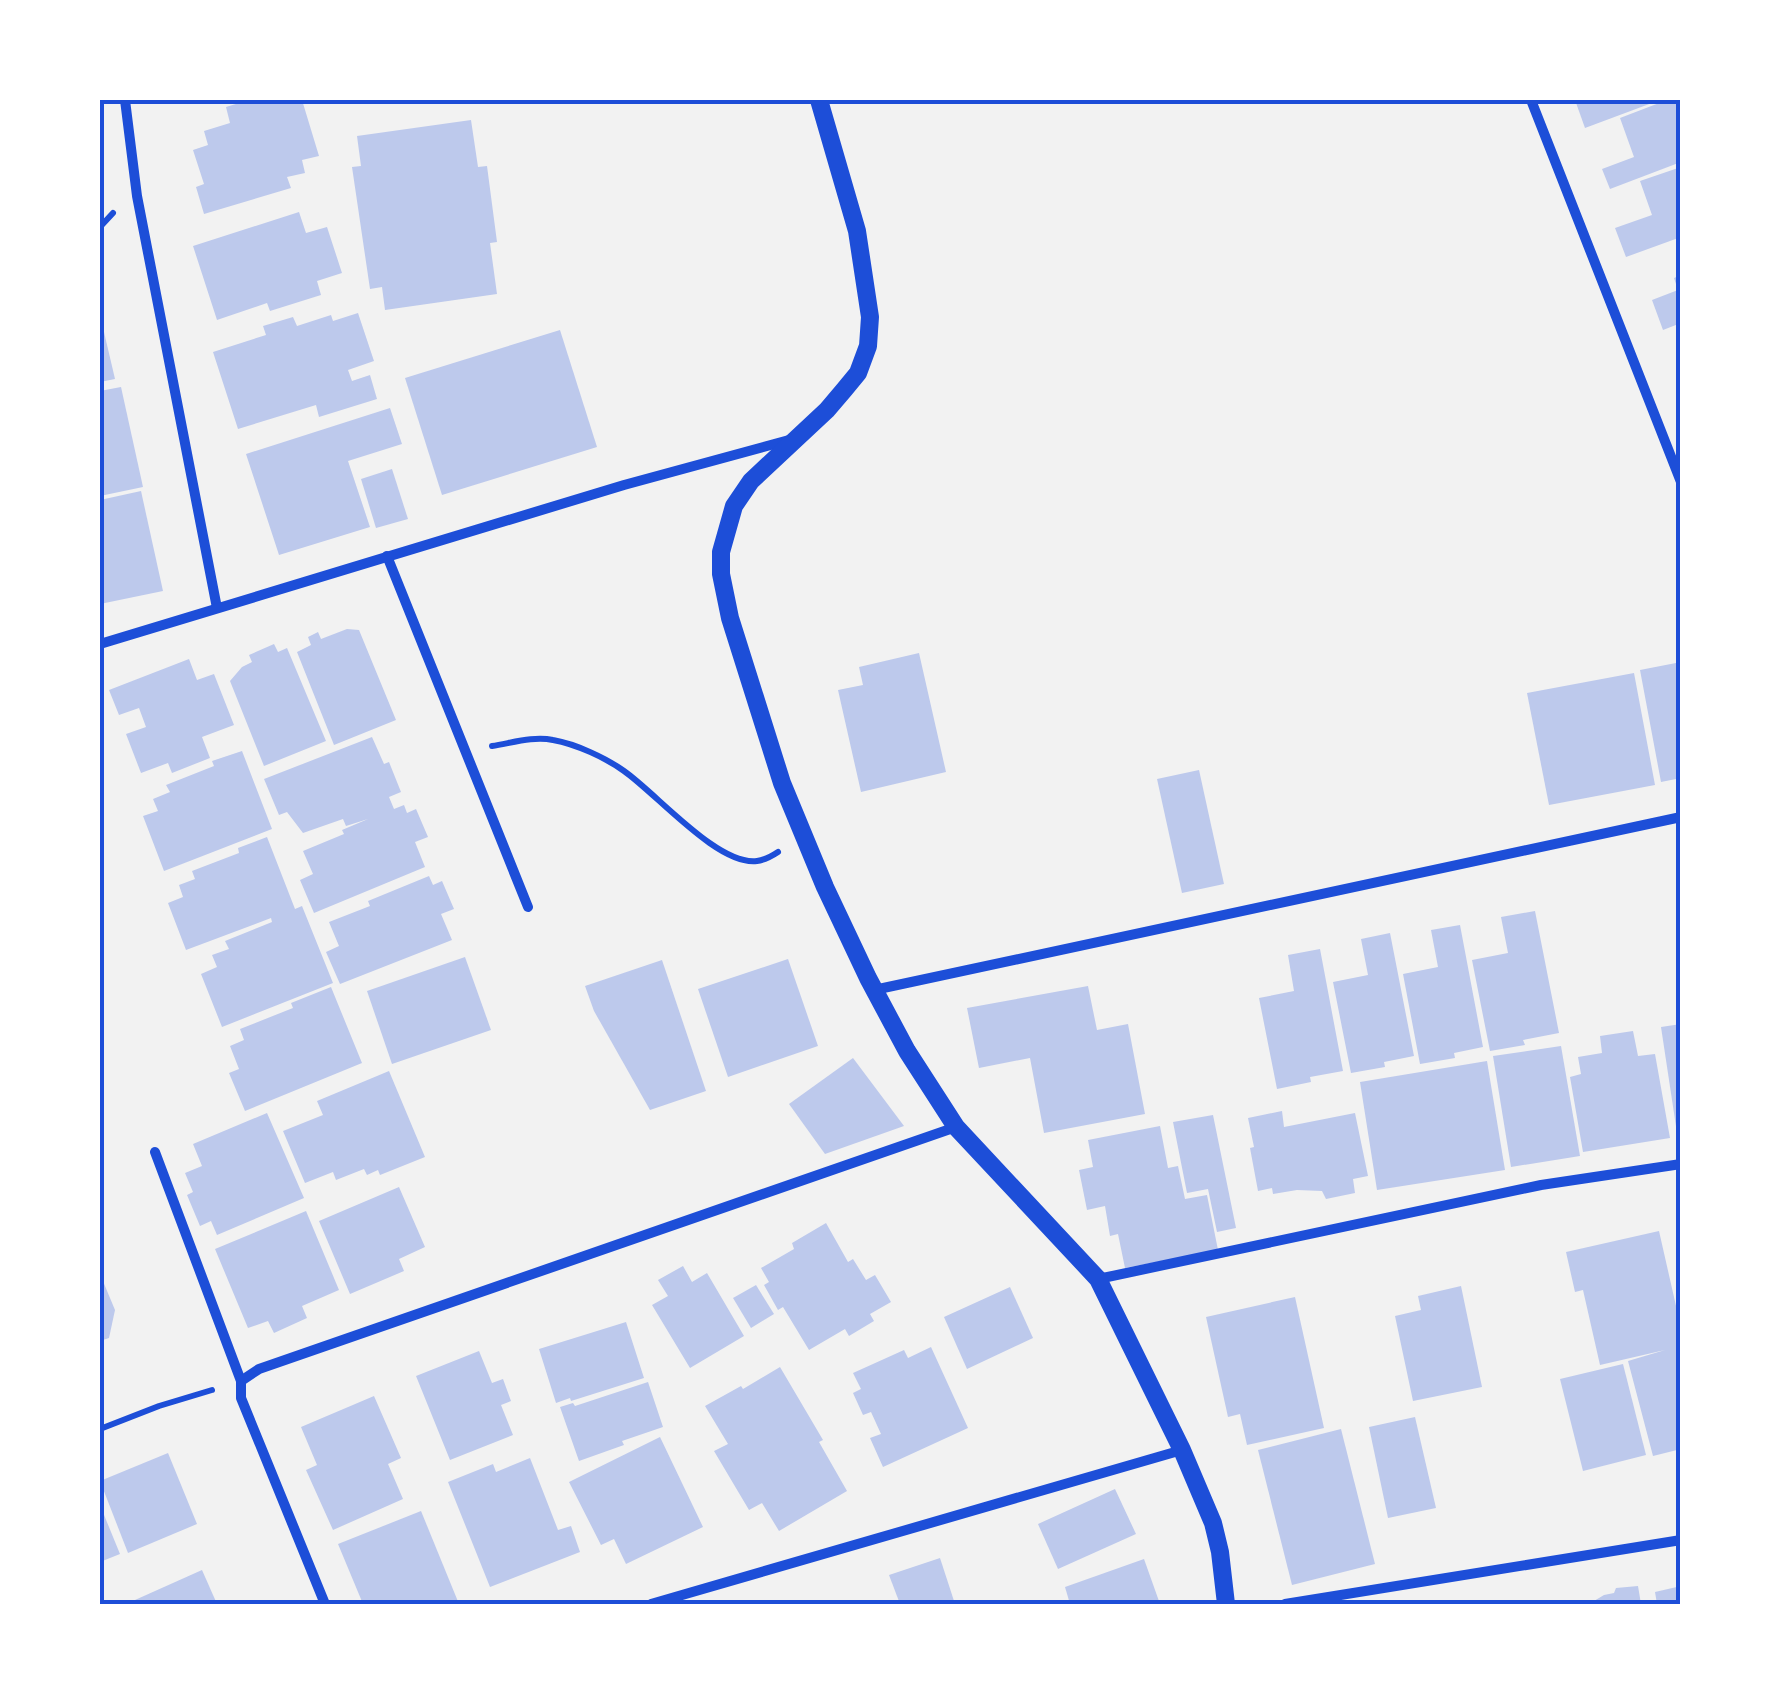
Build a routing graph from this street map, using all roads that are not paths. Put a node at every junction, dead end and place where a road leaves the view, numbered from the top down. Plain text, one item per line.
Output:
1 (125, 100) edge
2 (820, 100) edge
3 (1531, 100) edge
4 (794, 439) junction
5 (1681, 482) edge
6 (388, 556) junction
7 (218, 608) junction
8 (100, 644) edge
9 (1681, 818) edge
10 (528, 907) dead end
11 (874, 990) junction
12 (956, 1127) junction
13 (154, 1152) dead end
14 (1681, 1164) edge
15 (1098, 1280) junction
16 (241, 1381) junction
17 (1182, 1450) junction
18 (1681, 1540) edge
19 (325, 1604) edge
20 (651, 1604) edge
21 (1226, 1604) edge
22 (1285, 1604) edge

1 - 7 street
2 - 4 street
3 - 5 street
4 - 6 street
4 - 11 street
6 - 7 street
6 - 10 street
7 - 8 street
9 - 11 street
11 - 12 street
12 - 15 street
12 - 16 street
13 - 16 street
14 - 15 street
15 - 17 street
16 - 19 street
17 - 20 street
17 - 21 street
18 - 22 street

